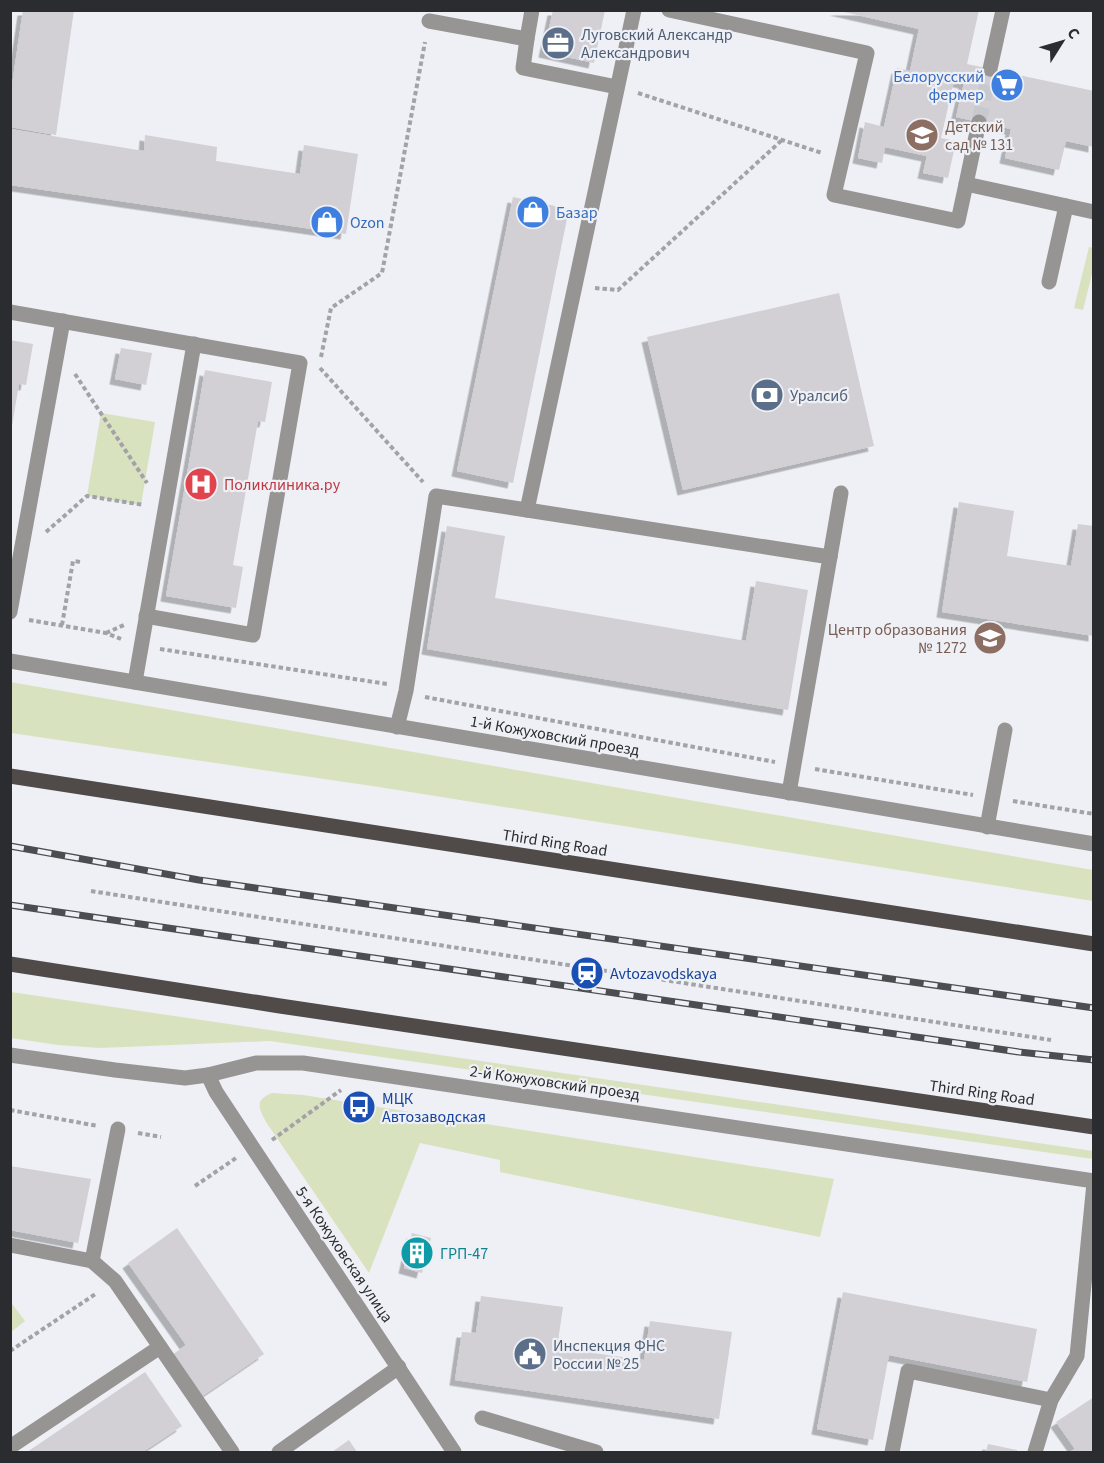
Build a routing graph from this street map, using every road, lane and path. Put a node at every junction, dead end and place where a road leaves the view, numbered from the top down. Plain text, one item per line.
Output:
1 (532, 10) edge
2 (634, 10) edge
3 (669, 10) edge
4 (1003, 10) edge
5 (429, 21) joint
6 (527, 39) junction
7 (990, 69) tunnel mouth
8 (617, 87) junction
9 (979, 122) tunnel mouth
10 (782, 140) junction
11 (842, 160) junction
12 (966, 184) junction
13 (1066, 206) junction
14 (1094, 212) edge
15 (1049, 282) dead end
16 (575, 287) junction
17 (10, 312) edge
18 (63, 321) junction
19 (194, 344) junction
20 (58, 347) junction
21 (300, 363) junction
22 (319, 367) junction
23 (841, 493) dead end
24 (436, 496) junction
25 (165, 509) junction
26 (527, 510) junction
27 (21, 554) junction
28 (830, 557) junction
29 (81, 562) dead end
30 (16, 615) edge
31 (146, 616) junction
32 (62, 625) junction
33 (140, 646) junction
34 (10, 661) edge
35 (135, 682) junction
36 (405, 691) junction
37 (397, 727) junction
38 (1005, 730) dead end
39 (794, 766) junction
40 (10, 776) edge
41 (789, 793) junction
42 (993, 798) junction
43 (1094, 814) edge
44 (987, 826) junction
45 (1094, 844) edge
46 (90, 891) dead end
47 (1094, 944) edge
48 (10, 964) edge
49 (1051, 1040) dead end
50 (10, 1055) edge
51 (208, 1075) junction
52 (341, 1090) dead end
53 (10, 1110) edge
54 (1094, 1127) edge
55 (118, 1129) junction
56 (161, 1137) dead end
57 (272, 1141) dead end
58 (230, 1162) dead end
59 (1094, 1182) edge
60 (195, 1186) dead end
61 (10, 1245) edge
62 (92, 1261) junction
63 (115, 1281) junction
64 (160, 1347) junction
65 (10, 1351) edge
66 (399, 1367) junction
67 (1051, 1400) junction
68 (482, 1418) dead end
69 (10, 1447) edge
70 (232, 1452) edge
71 (279, 1452) edge
72 (454, 1452) edge
73 (596, 1452) edge
74 (892, 1452) edge
75 (1035, 1452) edge

1 - 6 street
2 - 8 street
3 - 11 street
4 - 7 street
5 - 6 street
5 - 22 path
6 - 8 street
8 - 10 path
8 - 16 street
9 - 12 street
10 - 11 path
10 - 16 path
11 - 12 street
12 - 13 street
13 - 14 street
13 - 15 street
16 - 26 street
17 - 18 street
18 - 19 street
18 - 20 street
19 - 21 street
19 - 25 street
20 - 25 path
20 - 27 street
21 - 22 path
21 - 31 street
22 - 24 path
23 - 28 street
24 - 26 street
24 - 36 street
25 - 27 path
25 - 31 street
26 - 28 street
27 - 30 street
28 - 39 street
29 - 32 path
30 - 32 path
31 - 33 street
32 - 33 path
33 - 35 street
33 - 36 path
34 - 35 street, 1-й Кожуховский проезд
35 - 37 street, 1-й Кожуховский проезд
36 - 37 street
36 - 39 path
37 - 41 street, 1-й Кожуховский проезд
38 - 42 street
39 - 41 street
39 - 42 path
40 - 47 main road, Third Ring Road
41 - 44 street, 1-й Кожуховский проезд
42 - 43 path
42 - 44 street
44 - 45 street, 1-й Кожуховский проезд
46 - 49 path
48 - 54 main road, Third Ring Road
50 - 51 street, 2-й Кожуховский проезд
51 - 59 street, 2-й Кожуховский проезд
51 - 66 street, 5-я Кожуховская улица
52 - 57 path
53 - 55 path
55 - 56 path
55 - 62 street
58 - 60 path
59 - 67 street
61 - 62 street
62 - 63 street
63 - 64 street
63 - 65 path
64 - 69 street
64 - 70 street
66 - 71 street
66 - 72 street, 5-я Кожуховская улица
67 - 74 street
67 - 75 street
68 - 73 street

